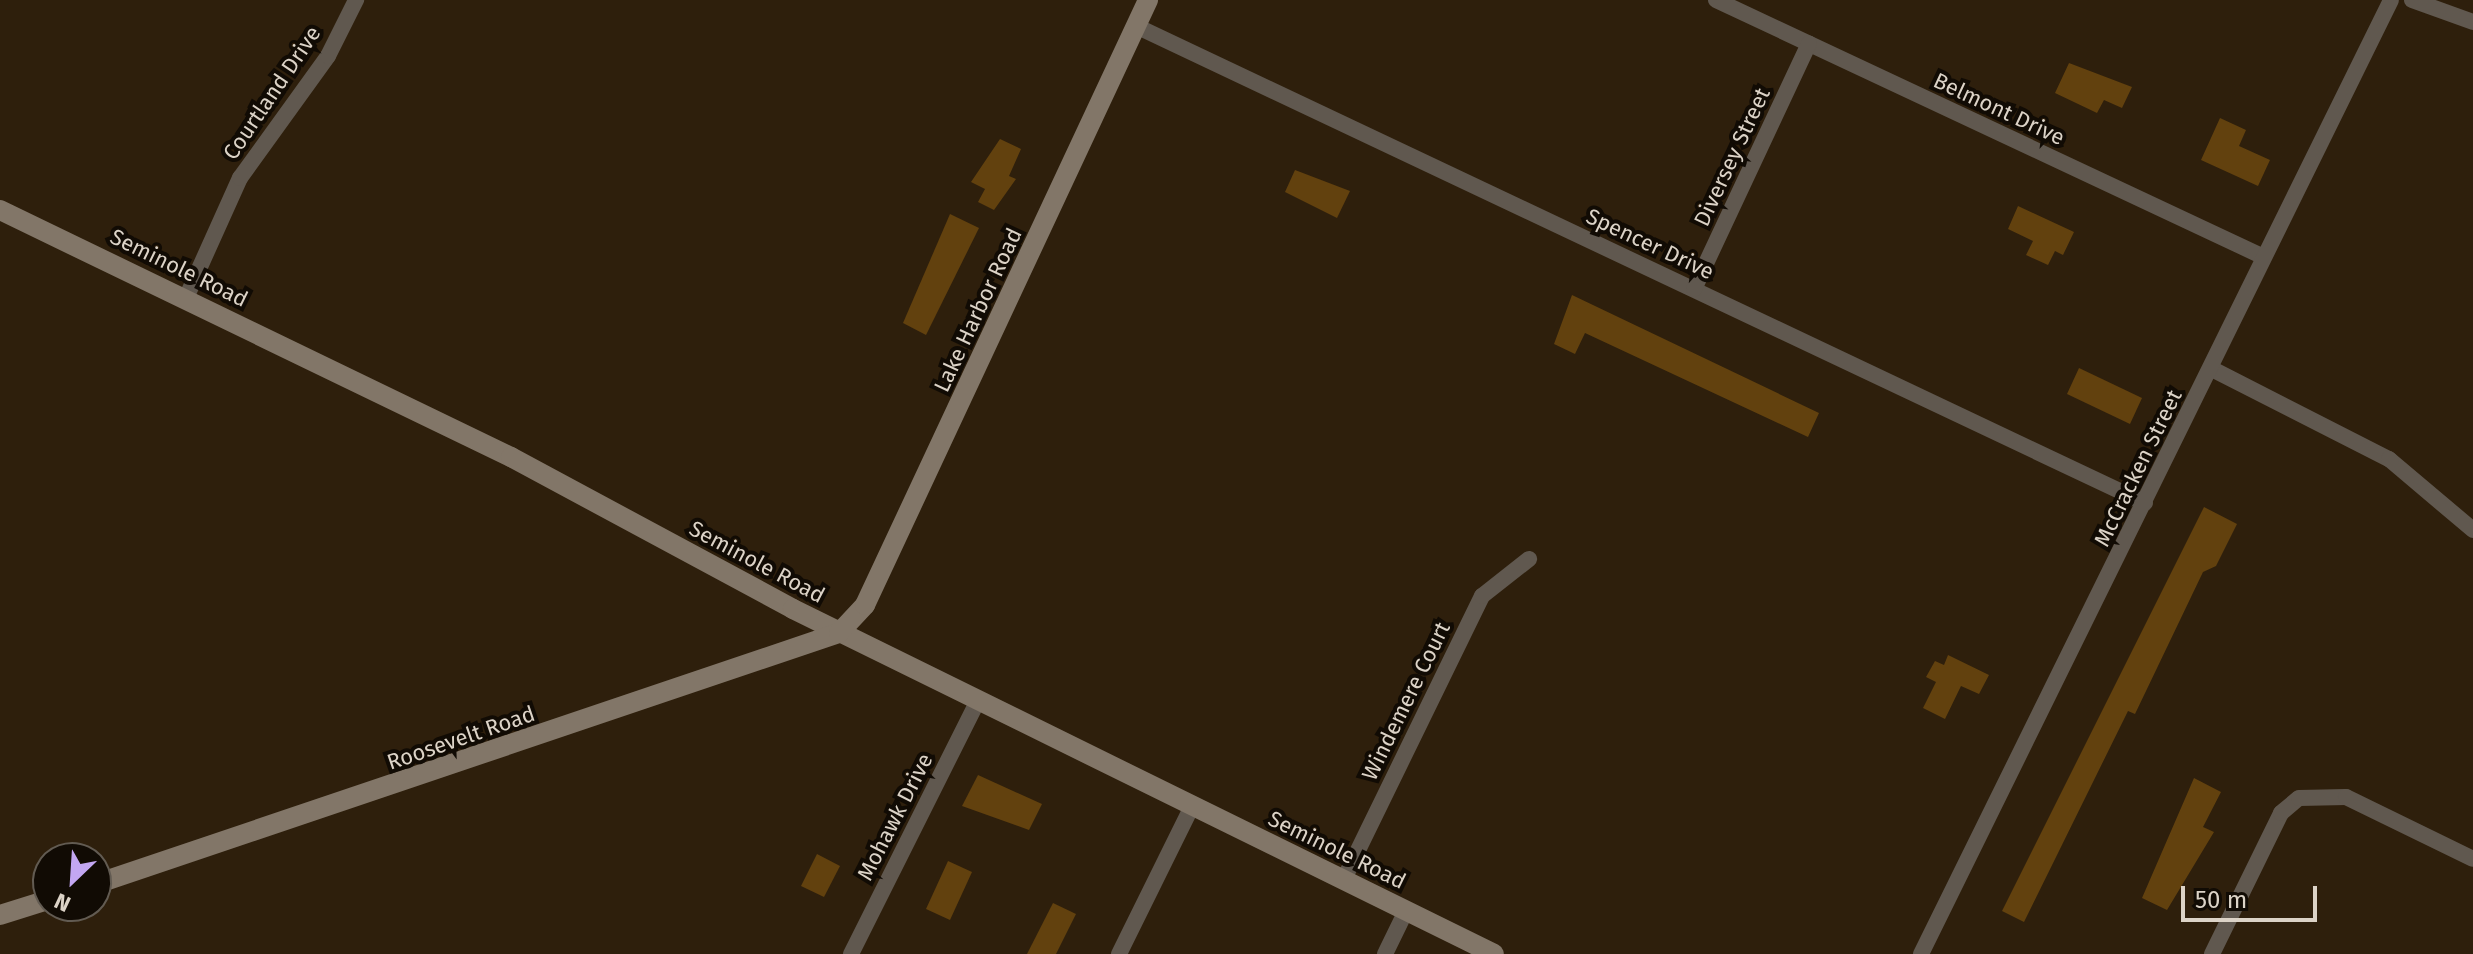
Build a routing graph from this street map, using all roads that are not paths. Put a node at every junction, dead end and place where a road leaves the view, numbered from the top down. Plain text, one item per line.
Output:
1 (356, 0) edge
2 (1148, 0) edge
3 (1716, 0) edge
4 (2391, 0) edge
5 (2412, 0) edge
6 (2473, 22) edge
7 (1136, 26) junction
8 (1809, 44) junction
9 (0, 210) edge
10 (2264, 257) junction
11 (1694, 289) junction
12 (186, 298) junction
13 (2212, 369) junction
14 (2145, 503) junction
15 (2473, 530) edge
16 (1529, 559) dead end
17 (839, 633) junction
18 (978, 700) junction
19 (1192, 806) junction
20 (2473, 859) edge
21 (112, 879) edge
22 (1344, 879) junction
23 (32, 905) edge
24 (1406, 911) junction
25 (0, 915) edge
26 (851, 954) edge
27 (1119, 954) edge
28 (1385, 954) edge
29 (1494, 954) edge
30 (1921, 954) edge
31 (2212, 954) edge

1 - 12 street, Courtland Drive
2 - 7 street, Lake Harbor Road
3 - 8 street, Belmont Drive
4 - 10 street, McCracken Street
5 - 6 street
7 - 11 street, Spencer Drive
7 - 17 street, Lake Harbor Road
8 - 10 street, Belmont Drive
8 - 11 street, Diversey Street
9 - 12 street, Seminole Road
10 - 13 street, McCracken Street
11 - 14 street, Spencer Drive
12 - 17 street, Seminole Road
13 - 14 street, McCracken Street
13 - 15 street
14 - 30 street, McCracken Street
16 - 22 street, Windemere Court
17 - 18 street, Seminole Road
17 - 21 street, Roosevelt Road
18 - 19 street, Seminole Road
18 - 26 street, Mohawk Drive
19 - 22 street, Seminole Road
19 - 27 street
20 - 31 street
22 - 24 street, Seminole Road
23 - 25 street
24 - 28 street
24 - 29 street, Seminole Road

